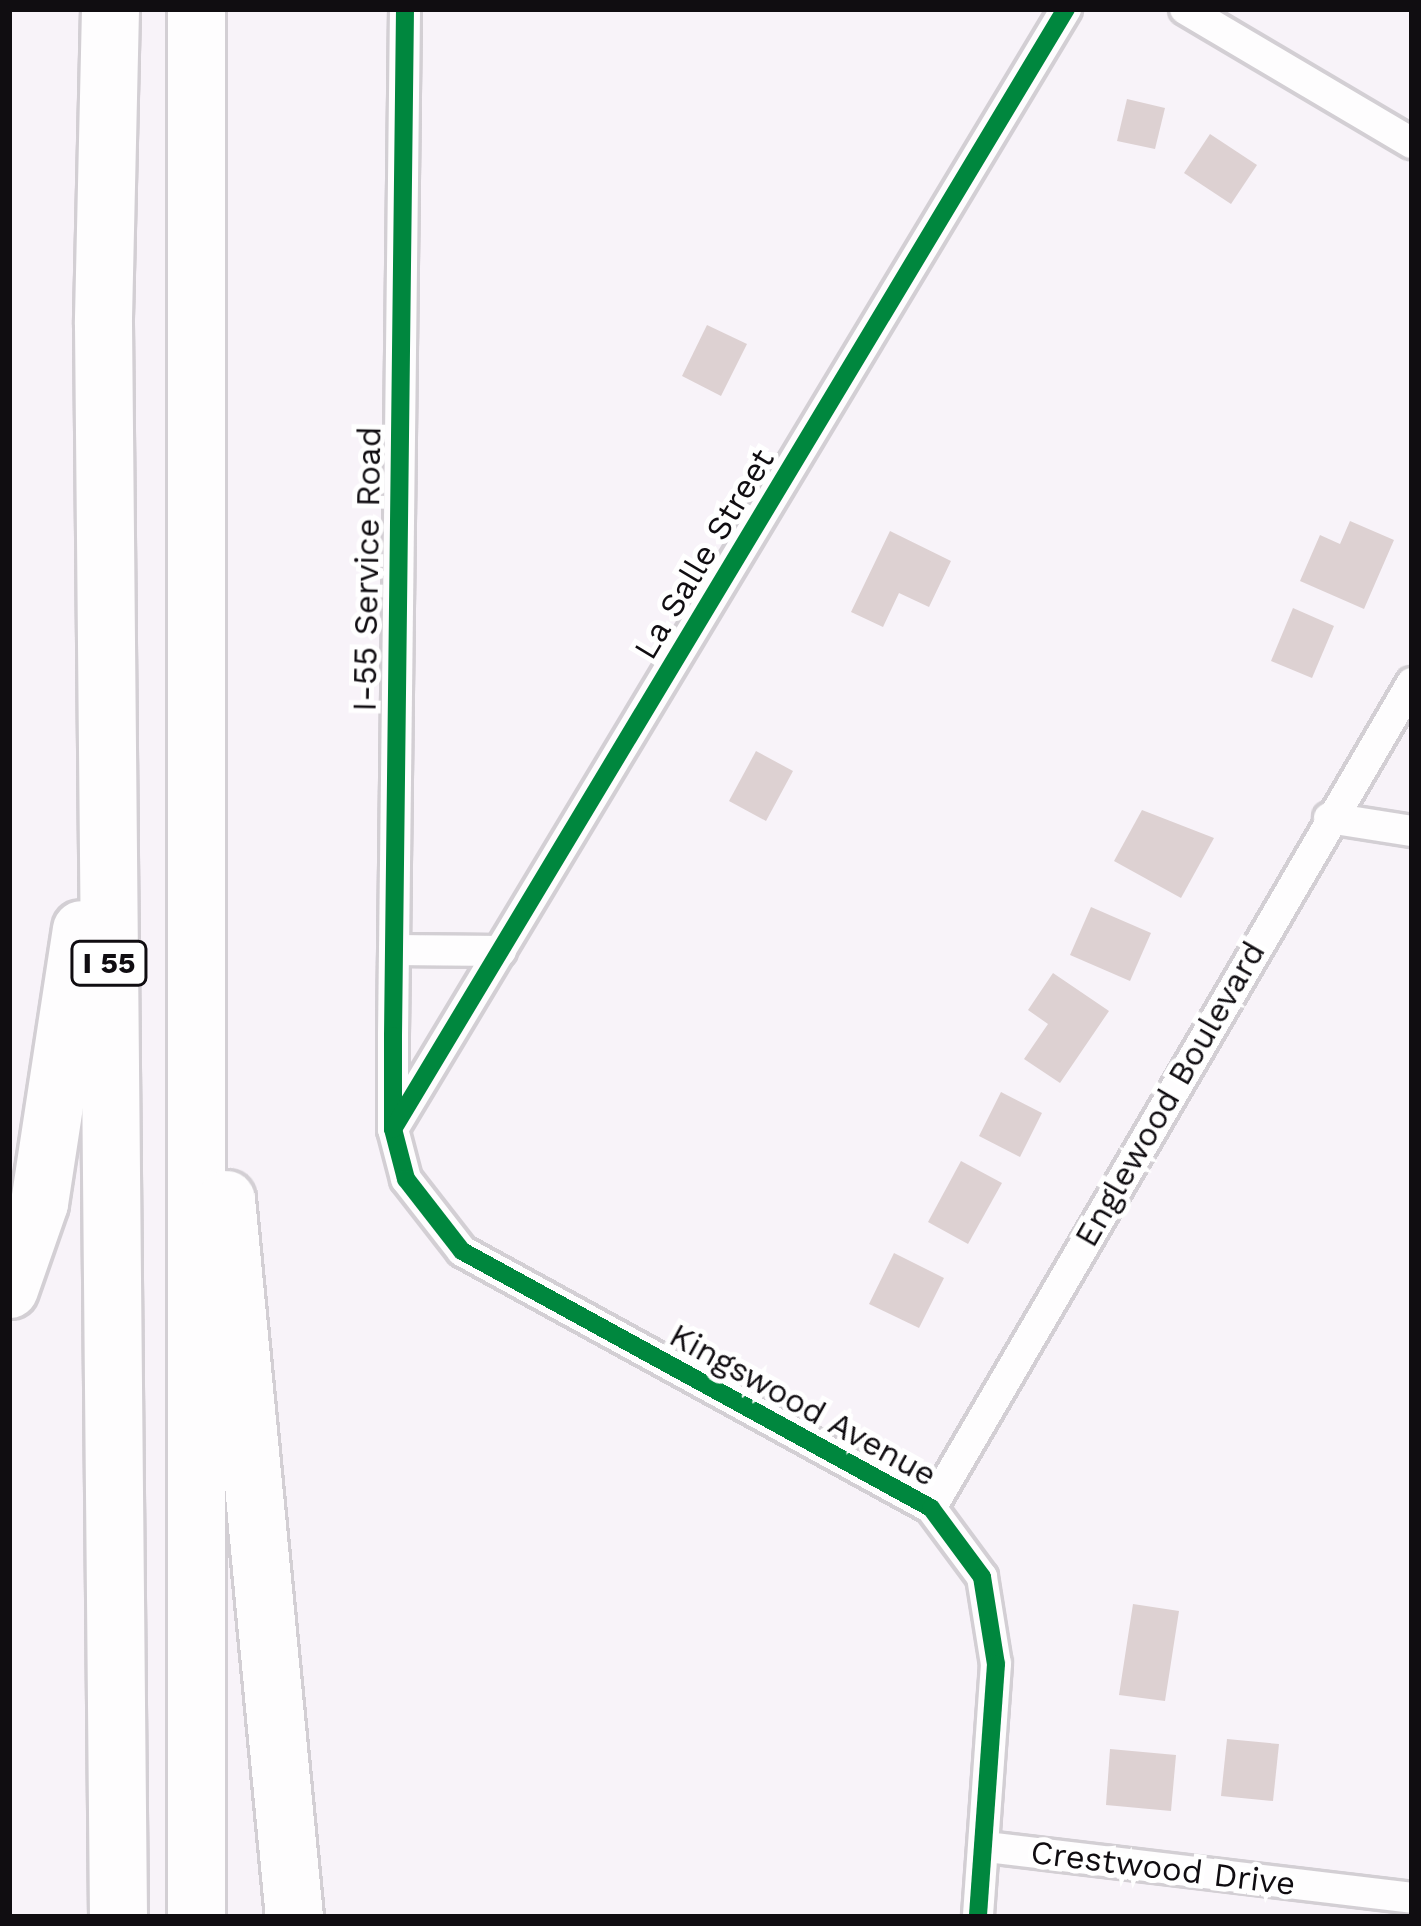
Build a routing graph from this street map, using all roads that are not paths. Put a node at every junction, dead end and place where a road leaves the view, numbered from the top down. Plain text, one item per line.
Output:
1 (110, 9) edge
2 (196, 9) edge
3 (405, 9) edge
4 (1066, 9) edge
5 (1185, 9) edge
6 (1412, 143) edge
7 (1412, 683) edge
8 (106, 759) junction
9 (1329, 818) junction
10 (1412, 830) edge
11 (194, 931) junction
12 (394, 950) junction
13 (502, 951) junction
14 (393, 1129) junction
15 (9, 1288) edge
16 (931, 1508) junction
17 (986, 1847) junction
18 (1412, 1898) edge
19 (118, 1917) edge
20 (196, 1917) edge
21 (294, 1917) edge
22 (978, 1917) edge

1 - 8 highway, I 55
2 - 11 highway, I 55
3 - 12 street, I-55 Service Road
4 - 13 street, La Salle Street
5 - 6 street
7 - 9 street, Englewood Boulevard
8 - 15 highway
8 - 19 highway, I 55
9 - 10 street
9 - 16 street, Englewood Boulevard
11 - 20 highway, I 55
11 - 21 highway
12 - 13 street
12 - 14 street, I-55 Service Road
13 - 14 street, La Salle Street
14 - 16 street, Kingswood Avenue
16 - 17 street, Kingswood Avenue
17 - 18 street, Crestwood Drive
17 - 22 street, Kingswood Avenue

